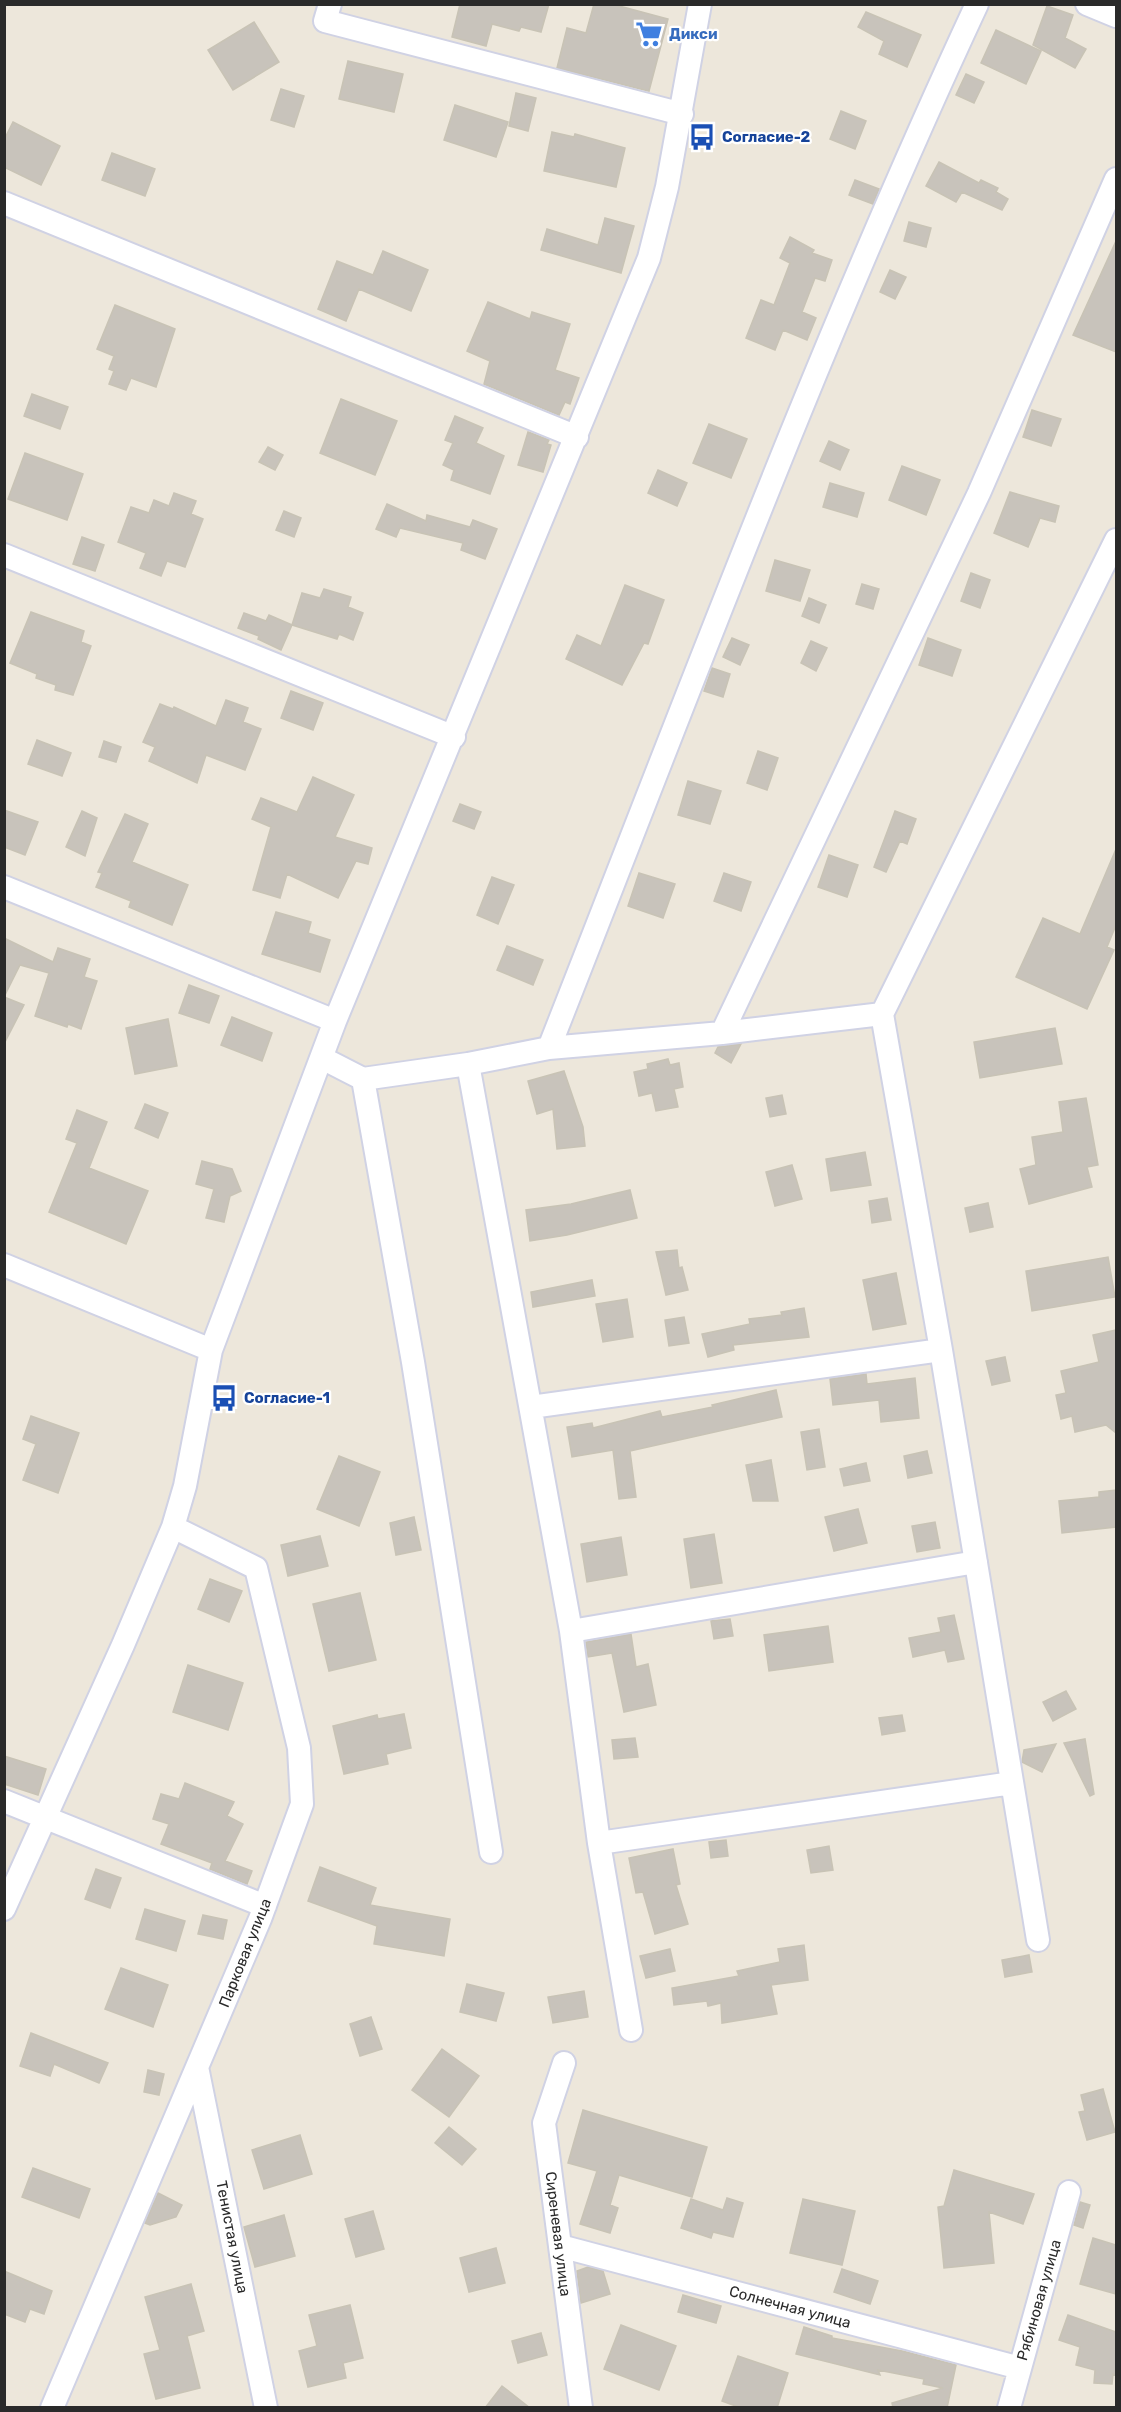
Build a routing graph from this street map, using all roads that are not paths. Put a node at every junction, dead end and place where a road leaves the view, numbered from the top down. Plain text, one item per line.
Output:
1 (330, 4) edge
2 (700, 4) edge
3 (977, 4) edge
4 (1087, 4) edge
5 (1116, 16) edge
6 (682, 114) junction
7 (1116, 179) edge
8 (4, 203) edge
9 (576, 437) junction
10 (1116, 540) edge
11 (4, 555) edge
12 (454, 738) junction
13 (4, 887) edge
14 (882, 1014) junction
15 (335, 1021) junction
16 (722, 1033) junction
17 (549, 1048) junction
18 (322, 1058) junction
19 (468, 1065) junction
20 (363, 1079) junction
21 (4, 1265) edge
22 (211, 1350) junction
23 (941, 1350) junction
24 (531, 1407) junction
25 (173, 1527) junction
26 (976, 1562) junction
27 (571, 1631) junction
28 (1012, 1783) junction
29 (4, 1801) edge
30 (45, 1817) junction
31 (599, 1843) junction
32 (491, 1852) dead end
33 (265, 1906) junction
34 (4, 1909) edge
35 (1038, 1940) dead end
36 (631, 2030) dead end
37 (564, 2063) dead end
38 (197, 2067) junction
39 (1069, 2193) dead end
40 (560, 2246) junction
41 (1020, 2368) junction
42 (52, 2408) edge
43 (266, 2408) edge
44 (581, 2408) edge
45 (1009, 2408) edge

1 - 6 street
2 - 6 street
3 - 17 street
4 - 5 street
6 - 9 street
7 - 16 street
8 - 9 street
9 - 12 street
10 - 14 street
11 - 12 street
12 - 15 street
13 - 15 street
14 - 16 street
14 - 23 street
15 - 18 street
16 - 17 street
17 - 19 street
18 - 20 street
18 - 22 street
19 - 20 street
19 - 24 street
20 - 32 street
21 - 22 street
22 - 25 street
23 - 24 street
23 - 26 street
24 - 27 street
25 - 30 street
25 - 33 street, Парковая улица
26 - 27 street
26 - 28 street
27 - 31 street
28 - 31 street
28 - 35 street
29 - 30 street
30 - 33 street
30 - 34 street
31 - 36 street
33 - 38 street, Парковая улица
37 - 40 street, Сиреневая улица
38 - 42 street, Парковая улица
38 - 43 street, Тенистая улица
39 - 41 street, Рябиновая улица
40 - 41 street, Солнечная улица
40 - 44 street, Сиреневая улица
41 - 45 street, Рябиновая улица

